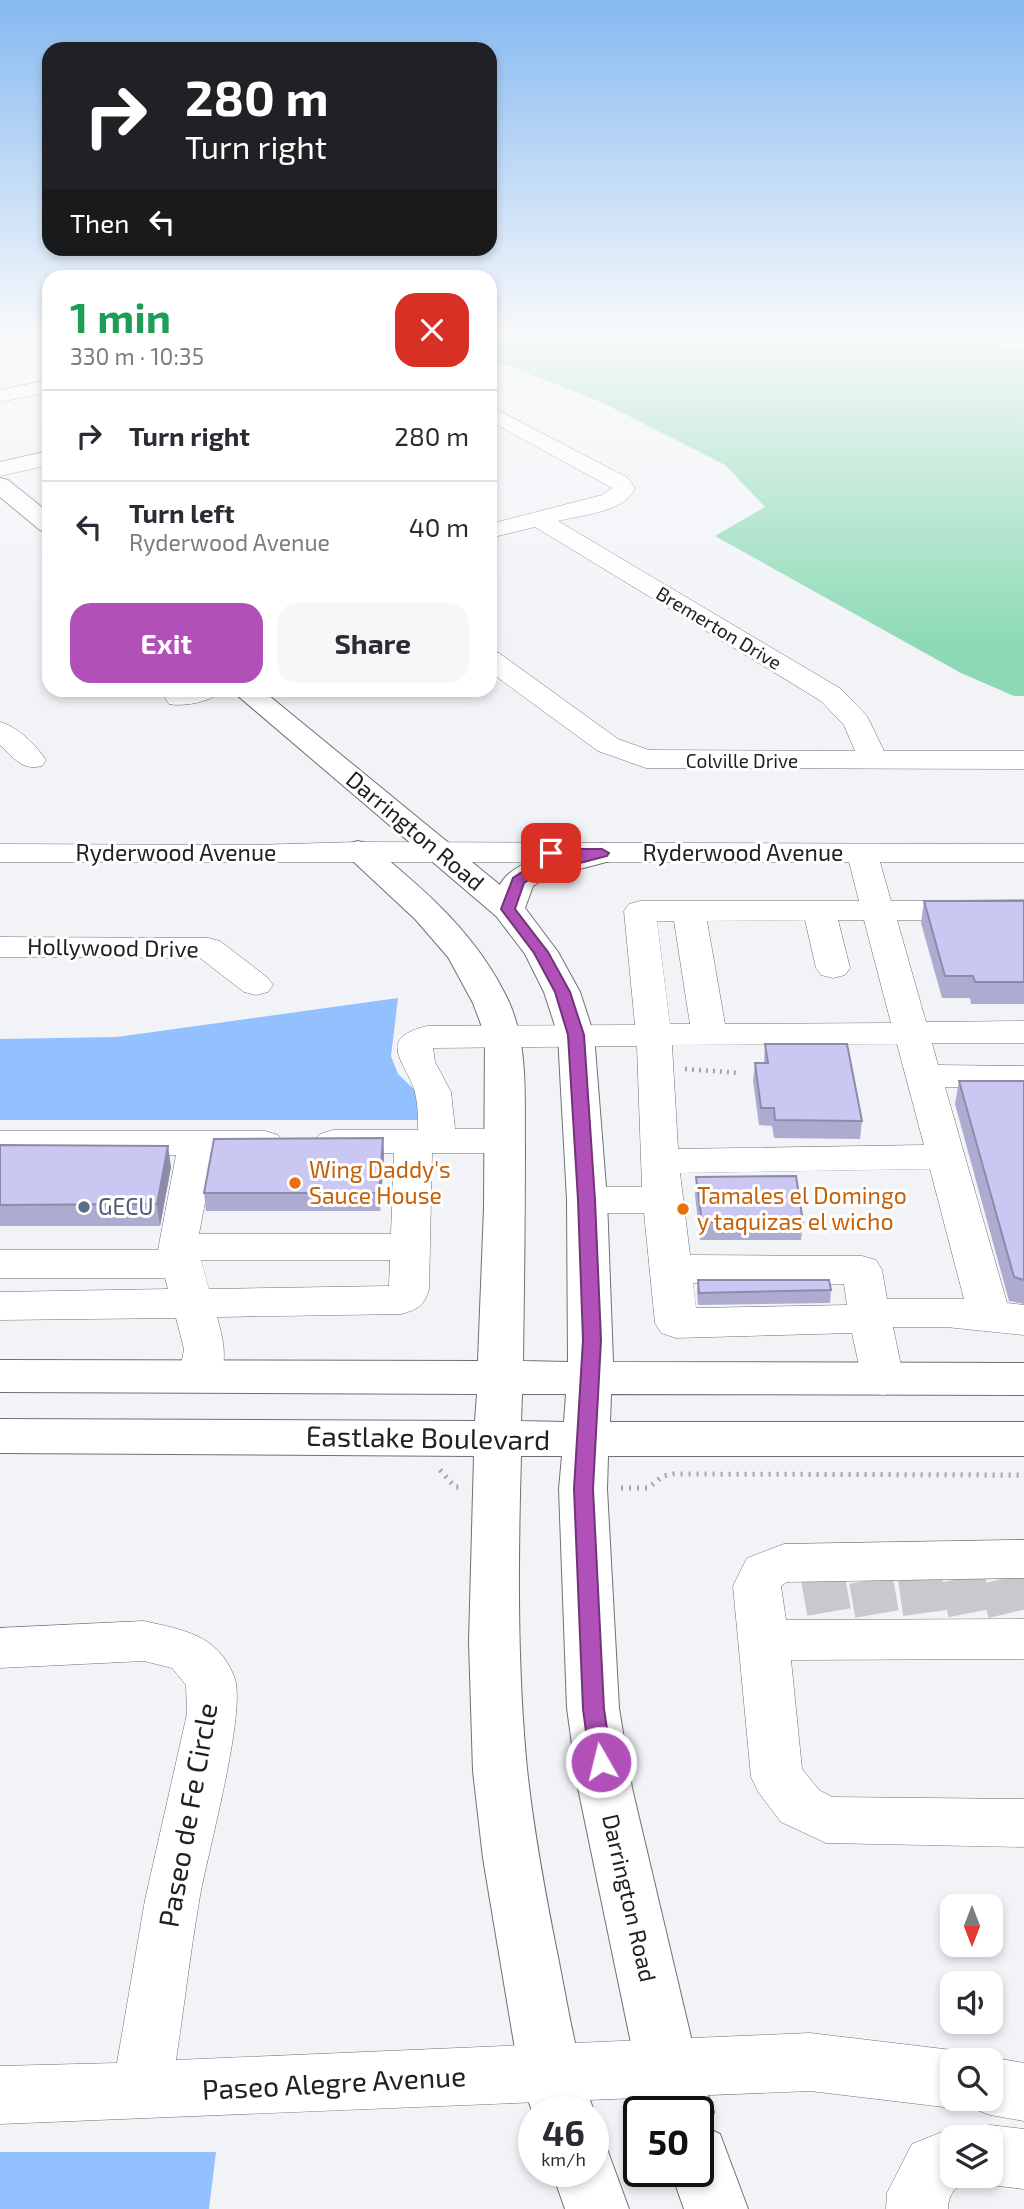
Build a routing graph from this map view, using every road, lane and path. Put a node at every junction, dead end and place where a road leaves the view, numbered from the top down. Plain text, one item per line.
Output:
1 (539, 439) edge
2 (42, 460) edge
3 (0, 469) edge
4 (0, 485) edge
5 (42, 519) edge
6 (539, 519) junction
7 (497, 529) edge
8 (497, 664) edge
9 (183, 697) edge
10 (254, 697) edge
11 (179, 698) dead end
12 (0, 730) edge
13 (32, 760) dead end
14 (873, 760) junction
15 (1024, 760) edge
16 (358, 851) junction
17 (443, 852) junction
18 (0, 853) edge
19 (602, 853) junction
20 (862, 853) junction
21 (1024, 853) edge
22 (508, 909) junction
23 (878, 909) junction
24 (818, 910) junction
25 (1024, 910) edge
26 (689, 911) junction
27 (0, 947) edge
28 (833, 968) dead end
29 (256, 985) dead end
30 (912, 1032) junction
31 (1024, 1032) edge
32 (654, 1034) junction
33 (709, 1034) junction
34 (503, 1035) junction
35 (576, 1035) junction
36 (924, 1076) junction
37 (1024, 1077) edge
38 (424, 1141) junction
39 (503, 1141) junction
40 (0, 1143) edge
41 (197, 1144) junction
42 (946, 1157) junction
43 (662, 1180) junction
44 (587, 1200) junction
45 (410, 1247) junction
46 (180, 1256) junction
47 (0, 1264) edge
48 (672, 1269) junction
49 (763, 1300) junction
50 (193, 1305) junction
51 (0, 1306) edge
52 (869, 1315) junction
53 (1007, 1317) edge
54 (0, 1376) edge
55 (201, 1376) junction
56 (502, 1377) junction
57 (591, 1378) junction
58 (1024, 1379) edge
59 (883, 1380) junction
60 (0, 1436) edge
61 (500, 1438) junction
62 (1024, 1439) edge
63 (586, 1440) junction
64 (1024, 1475) edge
65 (638, 1488) dead end
66 (851, 1598) junction
67 (974, 1598) edge
68 (764, 1640) junction
69 (0, 1648) edge
70 (1024, 1823) edge
71 (940, 2078) edge
72 (1003, 2088) edge
73 (675, 2090) edge
74 (142, 2091) junction
75 (1024, 2092) edge
76 (557, 2093) edge
77 (0, 2095) edge
78 (1003, 2157) edge
79 (1024, 2159) edge
80 (940, 2162) edge
81 (589, 2187) edge
82 (708, 2187) edge
83 (597, 2209) edge
84 (716, 2209) edge
85 (917, 2209) edge

1 - 6 street
2 - 3 street
4 - 5 main road
6 - 7 street
6 - 14 street, Bremerton Drive
8 - 14 street, Colville Drive
9 - 11 street
10 - 17 main road, Darrington Road
12 - 13 street
14 - 15 street, Colville Drive
16 - 17 street, Ryderwood Avenue
16 - 18 street, Ryderwood Avenue
16 - 34 main road
17 - 19 street, Ryderwood Avenue
17 - 22 main road, Darrington Road
19 - 20 street, Ryderwood Avenue
19 - 22 main road
20 - 21 street, Ryderwood Avenue
20 - 23 street
22 - 35 main road, Darrington Road
23 - 24 street
23 - 25 street
23 - 30 street
24 - 26 street
24 - 28 street
26 - 32 street
26 - 33 street
27 - 29 street, Hollywood Drive
30 - 31 street
30 - 33 street
30 - 36 street
32 - 33 street
32 - 35 street
32 - 43 street
34 - 35 street
34 - 38 street
34 - 39 main road
35 - 44 main road, Darrington Road
36 - 37 street
36 - 42 street
38 - 39 street
38 - 41 street
38 - 45 street
39 - 56 main road
40 - 41 street
41 - 46 street
42 - 43 street
42 - 53 street
43 - 44 street
43 - 48 street
44 - 57 main road, Darrington Road
45 - 46 street
45 - 50 street
46 - 47 street
46 - 50 street
48 - 49 street
48 - 49 street
49 - 52 street
50 - 51 street
50 - 55 street
52 - 53 street
52 - 59 street
54 - 55 main road
55 - 56 main road
56 - 57 main road
56 - 61 main road
57 - 59 main road
57 - 63 main road, Darrington Road
58 - 59 main road
60 - 61 main road, Eastlake Boulevard
61 - 63 main road, Eastlake Boulevard
61 - 76 main road
62 - 63 main road, Eastlake Boulevard
63 - 73 main road, Darrington Road
64 - 65 path
66 - 67 street
66 - 67 street
66 - 68 street
66 - 68 street
68 - 70 street
69 - 74 street, Paseo de Fe Circle
71 - 73 street, Paseo Alegre Avenue
72 - 75 street
73 - 76 street, Paseo Alegre Avenue
74 - 76 street, Paseo Alegre Avenue
74 - 77 street, Paseo Alegre Avenue
78 - 79 street
80 - 85 street
81 - 83 main road
82 - 84 main road

